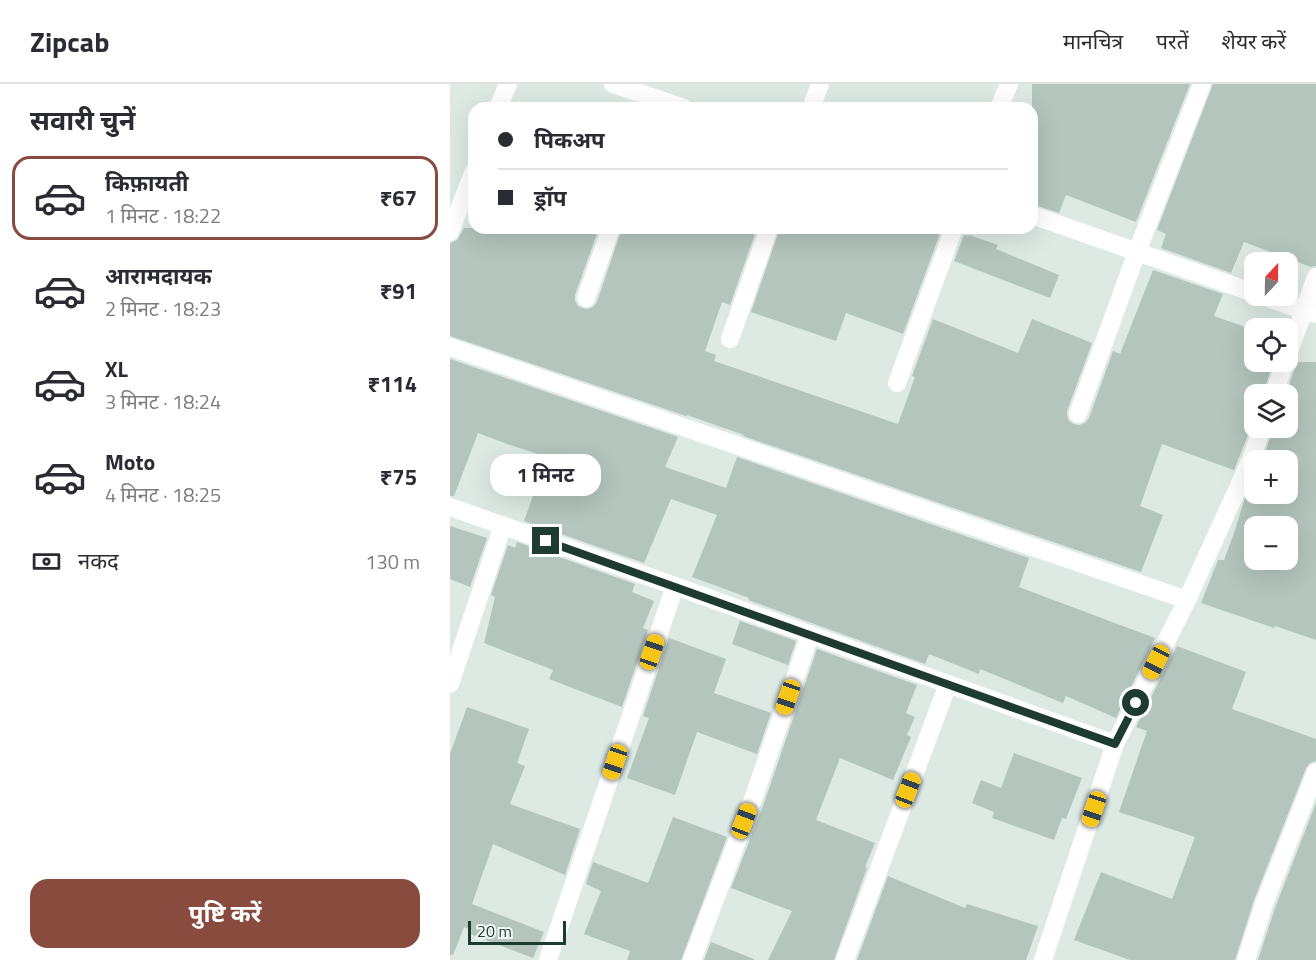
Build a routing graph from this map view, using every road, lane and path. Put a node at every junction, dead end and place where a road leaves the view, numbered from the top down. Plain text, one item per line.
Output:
1 (508, 84) edge
2 (613, 84) edge
3 (820, 84) edge
4 (1009, 84) edge
5 (1202, 84) edge
6 (659, 97) edge
7 (500, 102) edge
8 (813, 102) edge
9 (1002, 102) edge
10 (468, 186) edge
11 (1038, 217) edge
12 (450, 232) edge
13 (610, 234) edge
14 (767, 234) edge
15 (952, 234) edge
16 (1137, 252) junction
17 (1316, 277) edge
18 (1244, 289) edge
19 (586, 298) dead end
20 (1292, 306) edge
21 (1310, 312) edge
22 (1298, 335) edge
23 (730, 339) dead end
24 (450, 347) edge
25 (897, 383) dead end
26 (1078, 414) dead end
27 (1259, 438) edge
28 (450, 507) edge
29 (503, 525) junction
30 (675, 586) junction
31 (1187, 600) junction
32 (810, 635) junction
33 (450, 684) edge
34 (948, 684) junction
35 (1115, 744) junction
36 (1316, 772) edge
37 (548, 960) edge
38 (692, 960) edge
39 (845, 960) edge
40 (1043, 960) edge
41 (1246, 960) edge

1 - 7 street
2 - 6 street
3 - 8 street
4 - 9 street
5 - 16 street
10 - 12 street
11 - 16 street
13 - 19 street
14 - 23 street
15 - 25 street
16 - 18 street
16 - 26 street
17 - 21 street
20 - 21 street
21 - 22 street
24 - 31 street
27 - 31 street
28 - 29 street
29 - 30 street
29 - 33 street
30 - 32 street
30 - 37 street
31 - 35 street
32 - 34 street
32 - 38 street
34 - 35 street
34 - 39 street
35 - 40 street
36 - 41 street

